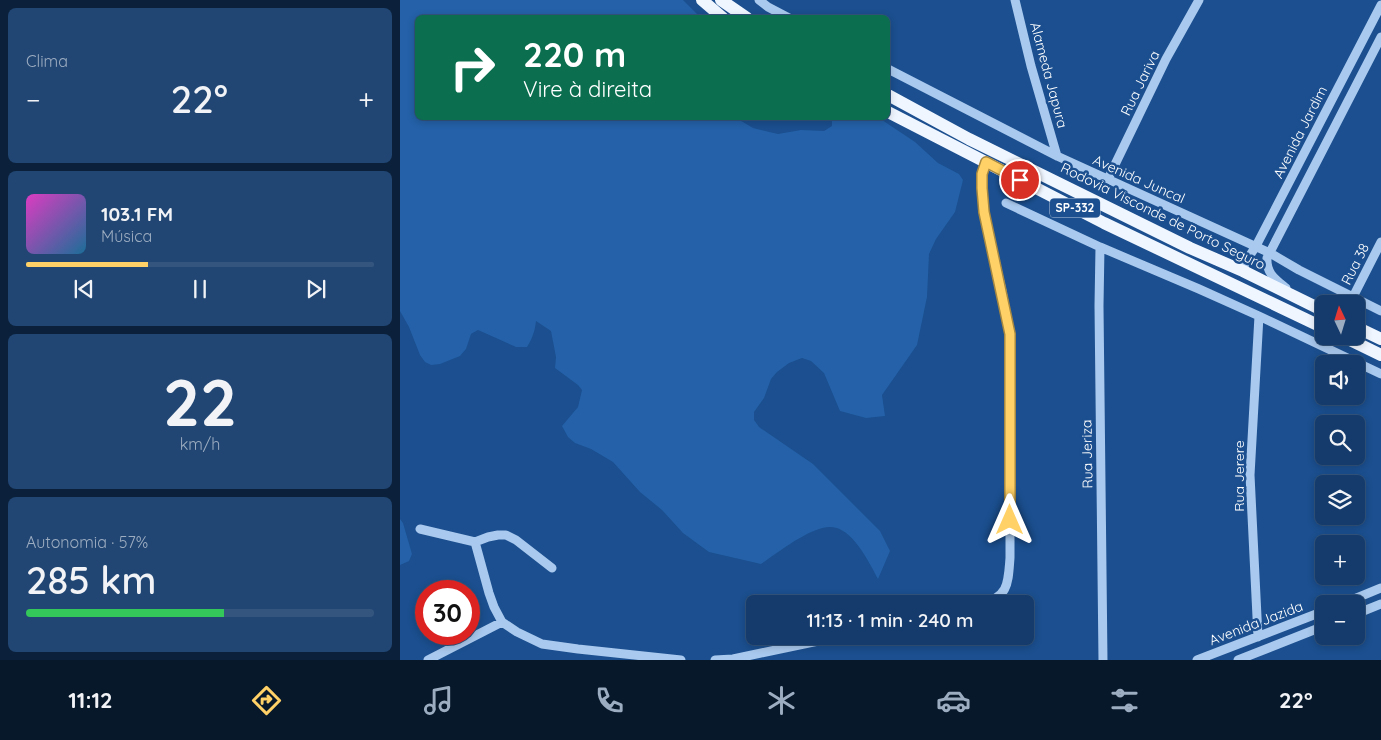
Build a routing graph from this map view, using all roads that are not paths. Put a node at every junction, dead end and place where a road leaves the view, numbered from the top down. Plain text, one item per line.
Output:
1 (702, 0) edge
2 (721, 0) edge
3 (759, 0) edge
4 (1015, 0) edge
5 (1198, 0) edge
6 (770, 3) edge
7 (1381, 5) edge
8 (720, 15) edge
9 (743, 15) edge
10 (785, 15) edge
11 (1381, 37) edge
12 (890, 70) edge
13 (890, 96) edge
14 (890, 113) edge
15 (1057, 156) junction
16 (986, 162) junction
17 (1108, 180) junction
18 (1006, 203) dead end
19 (1381, 242) edge
20 (1256, 246) junction
21 (1100, 247) junction
22 (1270, 252) junction
23 (1244, 271) junction
24 (1349, 295) edge
25 (1354, 295) edge
26 (1293, 296) junction
27 (1264, 300) junction
28 (1365, 303) edge
29 (1315, 307) edge
30 (1381, 311) edge
31 (1259, 316) junction
32 (1315, 324) edge
33 (1365, 331) edge
34 (1381, 339) edge
35 (1360, 345) edge
36 (1381, 355) edge
37 (1381, 374) edge
38 (420, 529) dead end
39 (475, 542) junction
40 (552, 568) dead end
41 (1381, 588) edge
42 (1000, 595) edge
43 (1364, 595) edge
44 (1381, 604) edge
45 (1365, 610) edge
46 (1315, 614) edge
47 (502, 622) junction
48 (1315, 630) edge
49 (1257, 637) junction
50 (800, 645) edge
51 (1262, 651) junction
52 (428, 660) edge
53 (681, 660) edge
54 (715, 660) edge
55 (1103, 660) edge
56 (1197, 660) edge
57 (1238, 660) edge

1 - 8 main road
2 - 9 main road
3 - 6 street
4 - 15 street, Alameda Japura
5 - 17 street, Rua Jariva
6 - 10 street
7 - 20 street, Avenida Jardim
11 - 22 street, Avenida Jardim
12 - 15 street, Avenida Juncal
13 - 23 main road, Rodovia Visconde de Porto Seguro / SP-332
14 - 16 main road, SP-332
15 - 17 street, Avenida Juncal
16 - 27 main road, SP-332
16 - 42 street
17 - 20 street, Avenida Juncal
18 - 21 street
19 - 25 street, Rua 38
20 - 22 street, Avenida Juncal
20 - 23 street, Avenida Jardim
21 - 31 street
21 - 55 street, Rua Jeriza
22 - 24 street, Avenida Juncal
22 - 26 street
23 - 26 main road, Rodovia Visconde de Porto Seguro / SP-332
23 - 27 main road
26 - 29 main road, SP-332
27 - 32 main road, SP-332
28 - 30 street, Avenida Juncal
31 - 37 street
31 - 49 street, Rua Jerere
33 - 34 main road
35 - 36 main road
38 - 39 street
39 - 40 street
39 - 47 street
41 - 43 street
44 - 45 street
46 - 49 street, Avenida Jazida
47 - 52 street
47 - 53 street
48 - 51 street, Avenida Jazida
49 - 51 street, Rua Jerere
49 - 51 street, Rua Jerere
49 - 56 street, Avenida Jazida
50 - 54 street
51 - 57 street, Avenida Jazida

